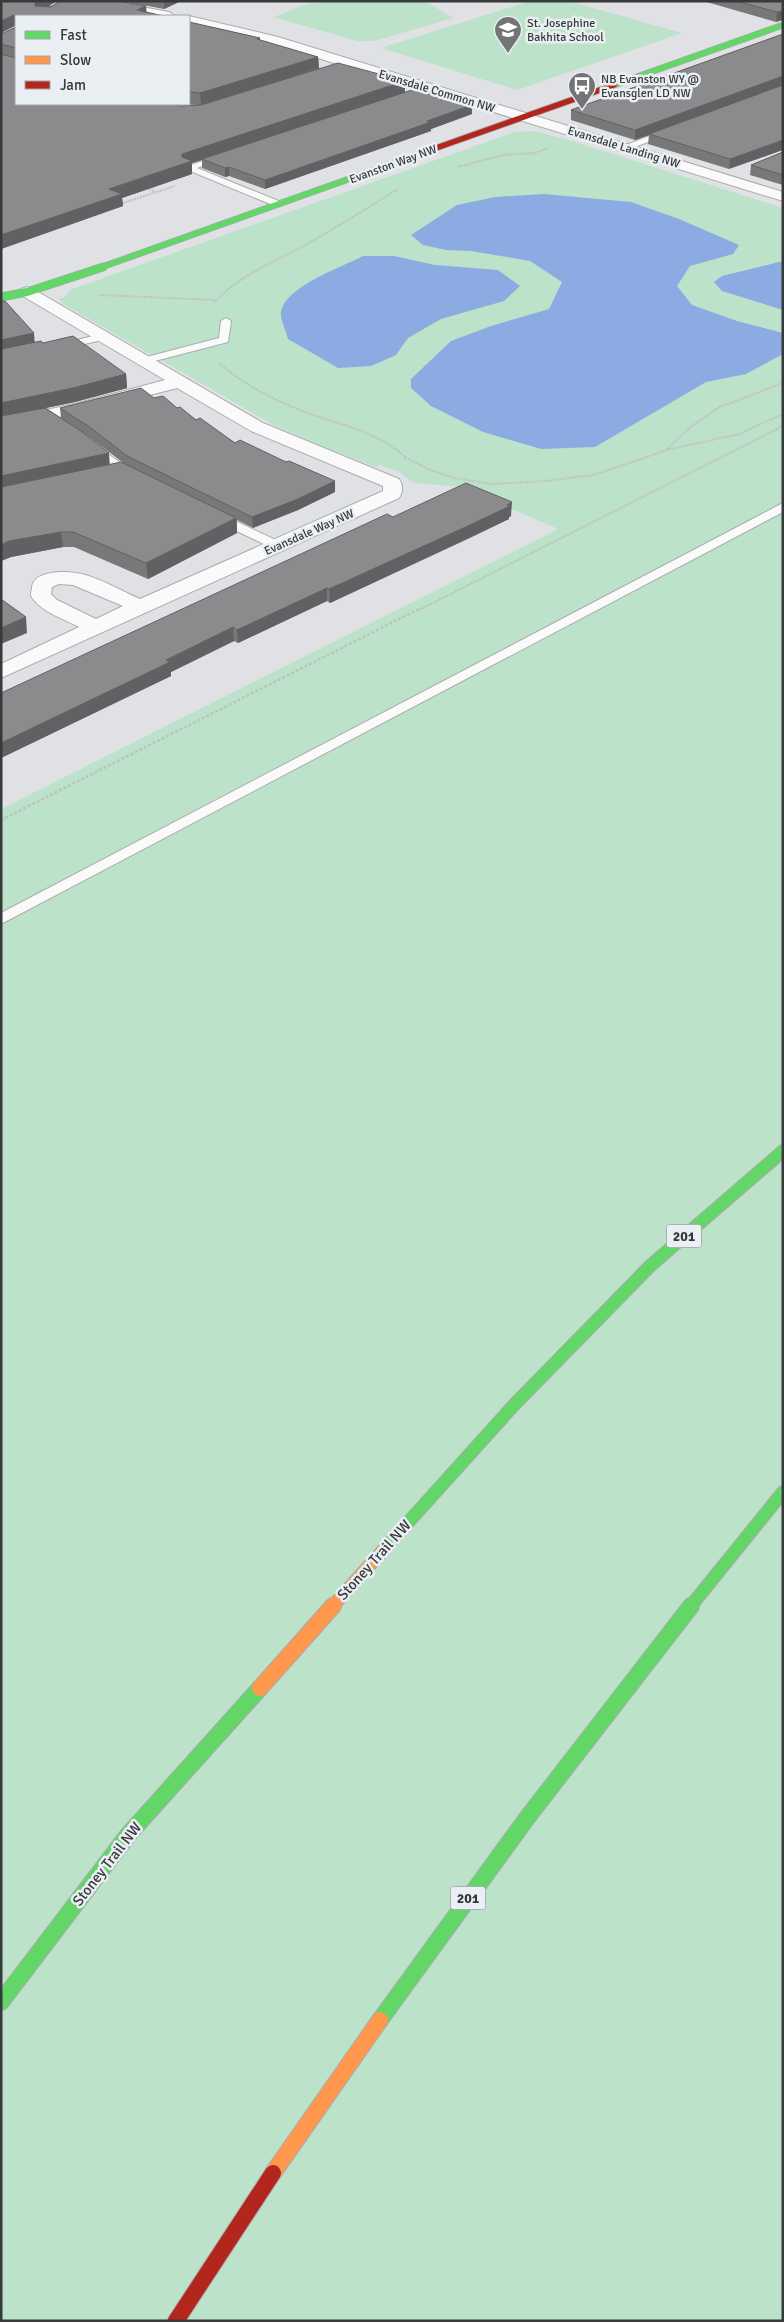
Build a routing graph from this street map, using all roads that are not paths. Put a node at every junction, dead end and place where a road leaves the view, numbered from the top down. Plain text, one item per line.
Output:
1 (45, 15) edge
2 (163, 15) edge
3 (190, 20) edge
4 (783, 25) edge
5 (350, 64) junction
6 (332, 70) edge
7 (432, 89) junction
8 (413, 95) edge
9 (524, 117) junction
10 (681, 126) edge
11 (626, 147) junction
12 (234, 153) edge
13 (749, 168) edge
14 (724, 178) junction
15 (783, 197) edge
16 (278, 204) junction
17 (27, 292) junction
18 (1, 297) edge
19 (226, 321) dead end
20 (102, 337) junction
21 (46, 350) edge
22 (143, 361) junction
23 (178, 382) junction
24 (46, 415) junction
25 (1, 424) edge
26 (63, 426) edge
27 (79, 437) edge
28 (124, 471) junction
29 (104, 476) edge
30 (149, 484) edge
31 (783, 507) edge
32 (208, 513) edge
33 (278, 546) junction
34 (140, 606) junction
35 (95, 627) junction
36 (1, 672) edge
37 (1, 919) edge
38 (783, 1151) edge
39 (783, 1492) edge
40 (1, 2002) edge
41 (176, 2321) edge

1 - 2 street
3 - 5 street, Evansdale Common NW
4 - 9 main road, Evanston Way NW
5 - 6 street
5 - 7 street, Evansdale Common NW
7 - 8 lane
7 - 9 street, Evansdale Common NW
9 - 11 street, Evansdale Landing NW
9 - 16 main road, Evanston Way NW
10 - 11 lane
11 - 14 street, Evansdale Landing NW
12 - 16 lane
13 - 14 street
14 - 15 street, Evansdale Landing NW
16 - 17 main road, Evanston Way NW
17 - 18 main road, Evanston Way NW
17 - 20 street, Evansdale Way NW
19 - 22 lane
20 - 21 lane
20 - 22 street, Evansdale Way NW
22 - 23 street, Evansdale Way NW
23 - 24 street
23 - 33 street, Evansdale Way NW
24 - 25 street
24 - 26 lane
27 - 28 lane
28 - 29 lane
28 - 30 lane
31 - 37 lane
32 - 33 lane
33 - 34 street, Evansdale Way NW
34 - 35 street, Evansdale Way NW
34 - 35 street
35 - 36 street, Evansdale Way NW
38 - 40 main road, Stoney Trail NW / 201
39 - 41 main road, 201

